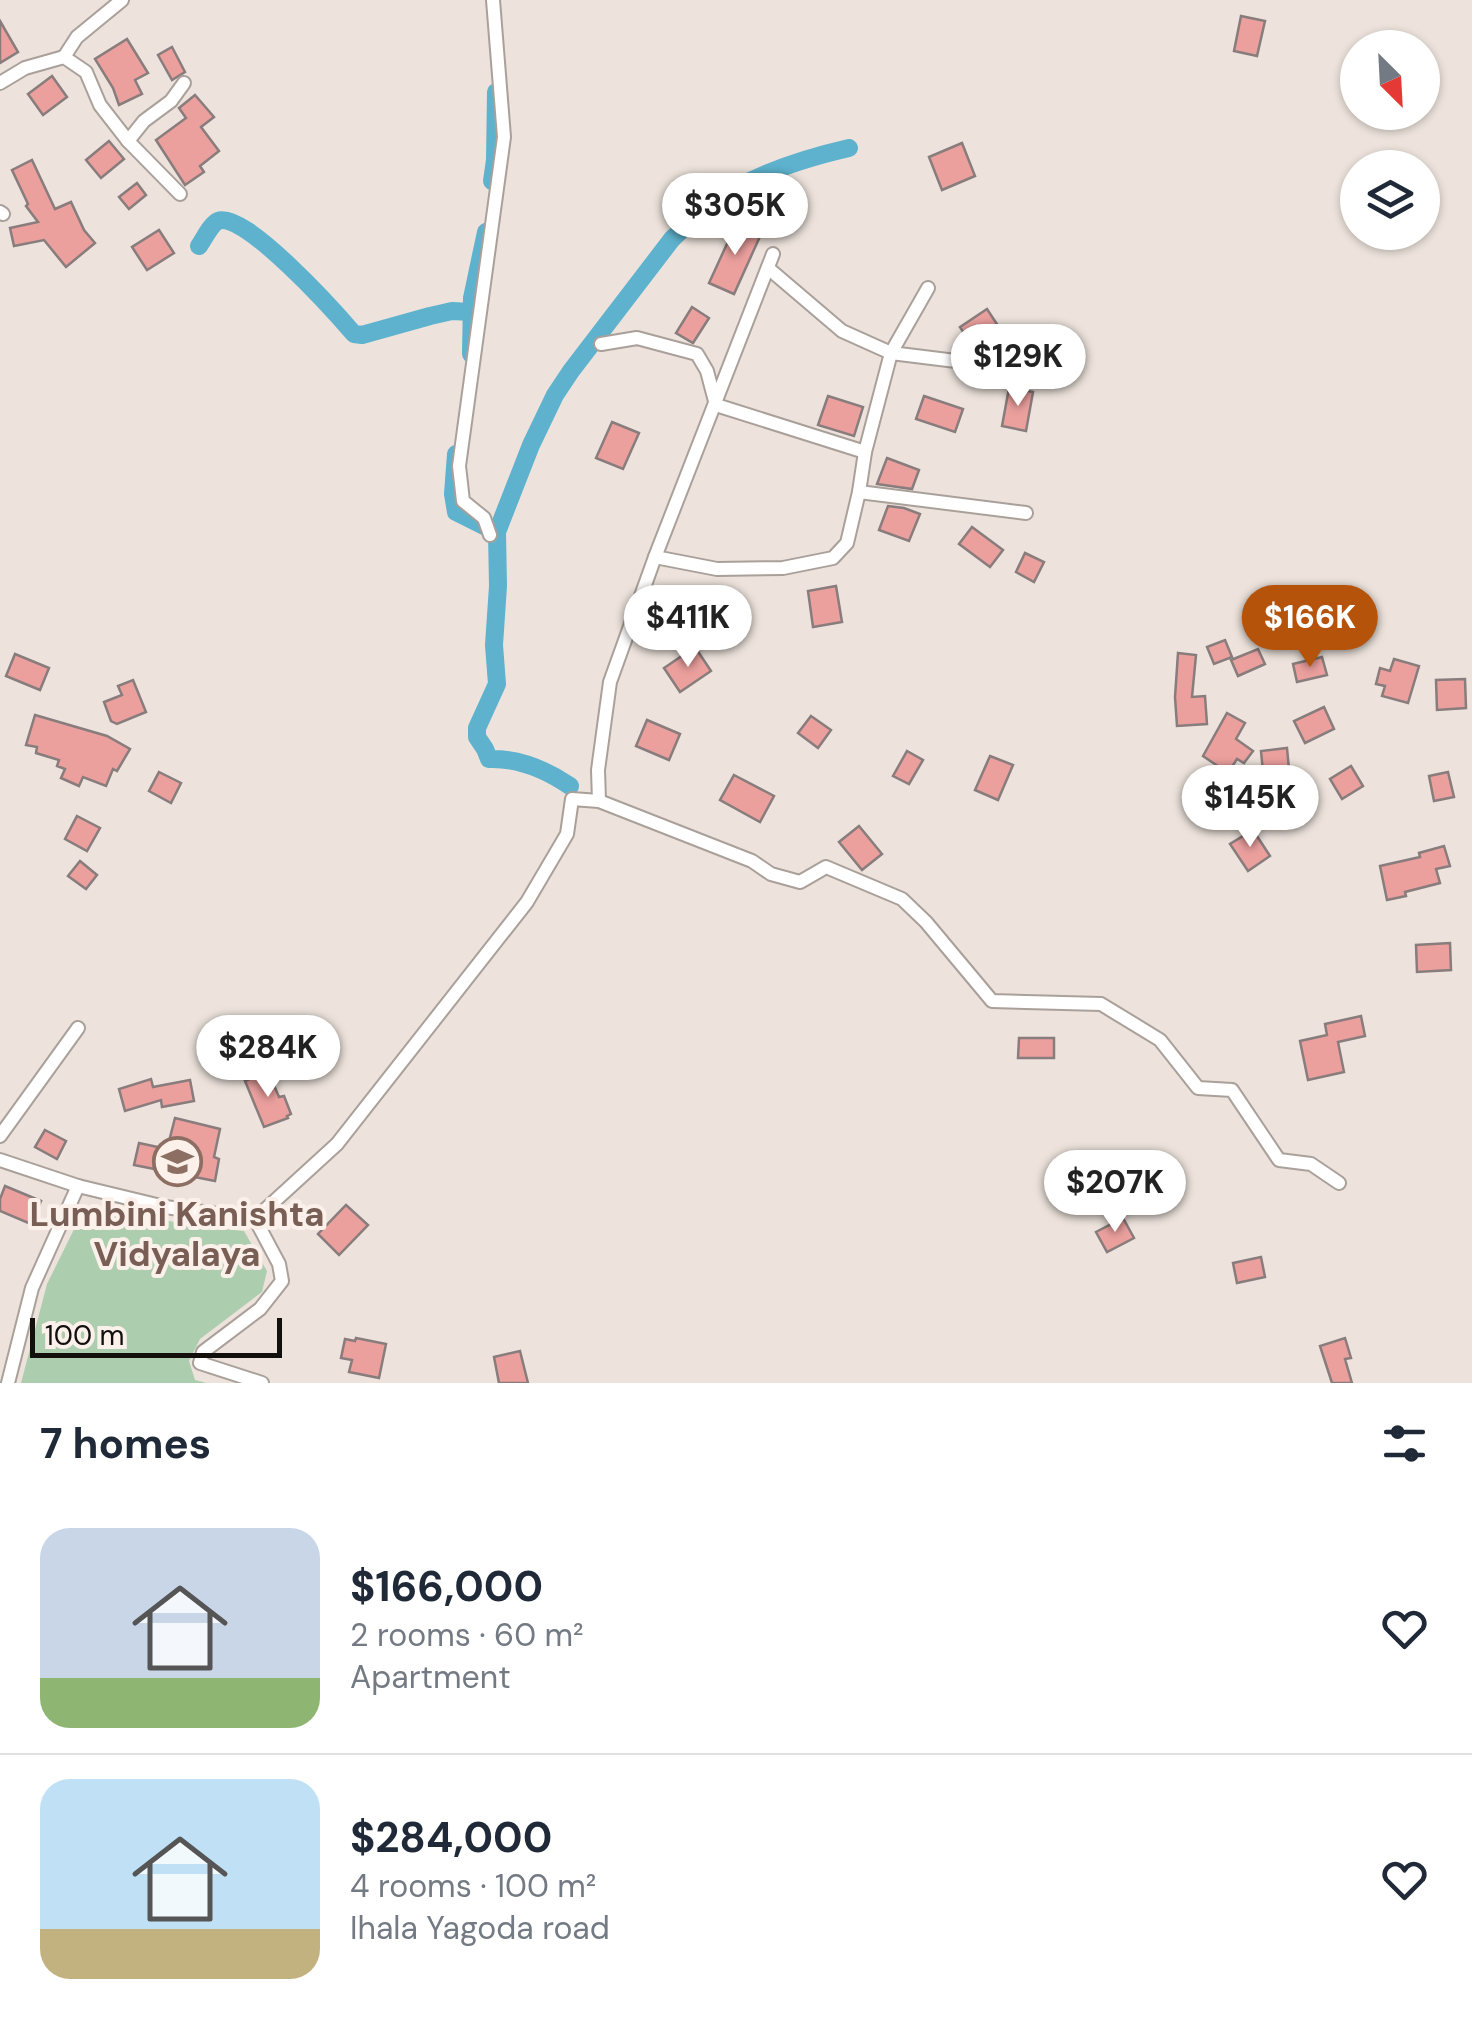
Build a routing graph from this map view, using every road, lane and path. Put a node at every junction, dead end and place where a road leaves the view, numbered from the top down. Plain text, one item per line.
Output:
1 (122, 0) edge
2 (493, 0) edge
3 (64, 57) junction
4 (0, 83) edge
5 (184, 83) dead end
6 (128, 141) junction
7 (180, 194) dead end
8 (773, 254) dead end
9 (768, 268) junction
10 (928, 288) dead end
11 (600, 344) dead end
12 (891, 354) junction
13 (972, 363) dead end
14 (716, 405) junction
15 (865, 452) junction
16 (859, 492) junction
17 (1026, 512) dead end
18 (490, 535) dead end
19 (655, 557) junction
20 (599, 800) junction
21 (78, 1028) dead end
22 (0, 1136) edge
23 (0, 1160) edge
24 (1339, 1183) dead end
25 (78, 1186) junction
26 (255, 1219) junction
27 (8, 1383) edge
28 (262, 1383) edge

1 - 3 street
2 - 18 street
3 - 4 street
3 - 6 street
5 - 6 street
6 - 7 street
8 - 9 street
9 - 12 street
9 - 14 street
10 - 12 street
11 - 14 street
12 - 13 street
12 - 15 street
14 - 15 street
14 - 19 street
15 - 16 street
16 - 17 street
16 - 19 street
19 - 20 street
20 - 24 street
20 - 26 street
21 - 22 street
23 - 25 street
25 - 26 street
25 - 27 street
26 - 28 street

